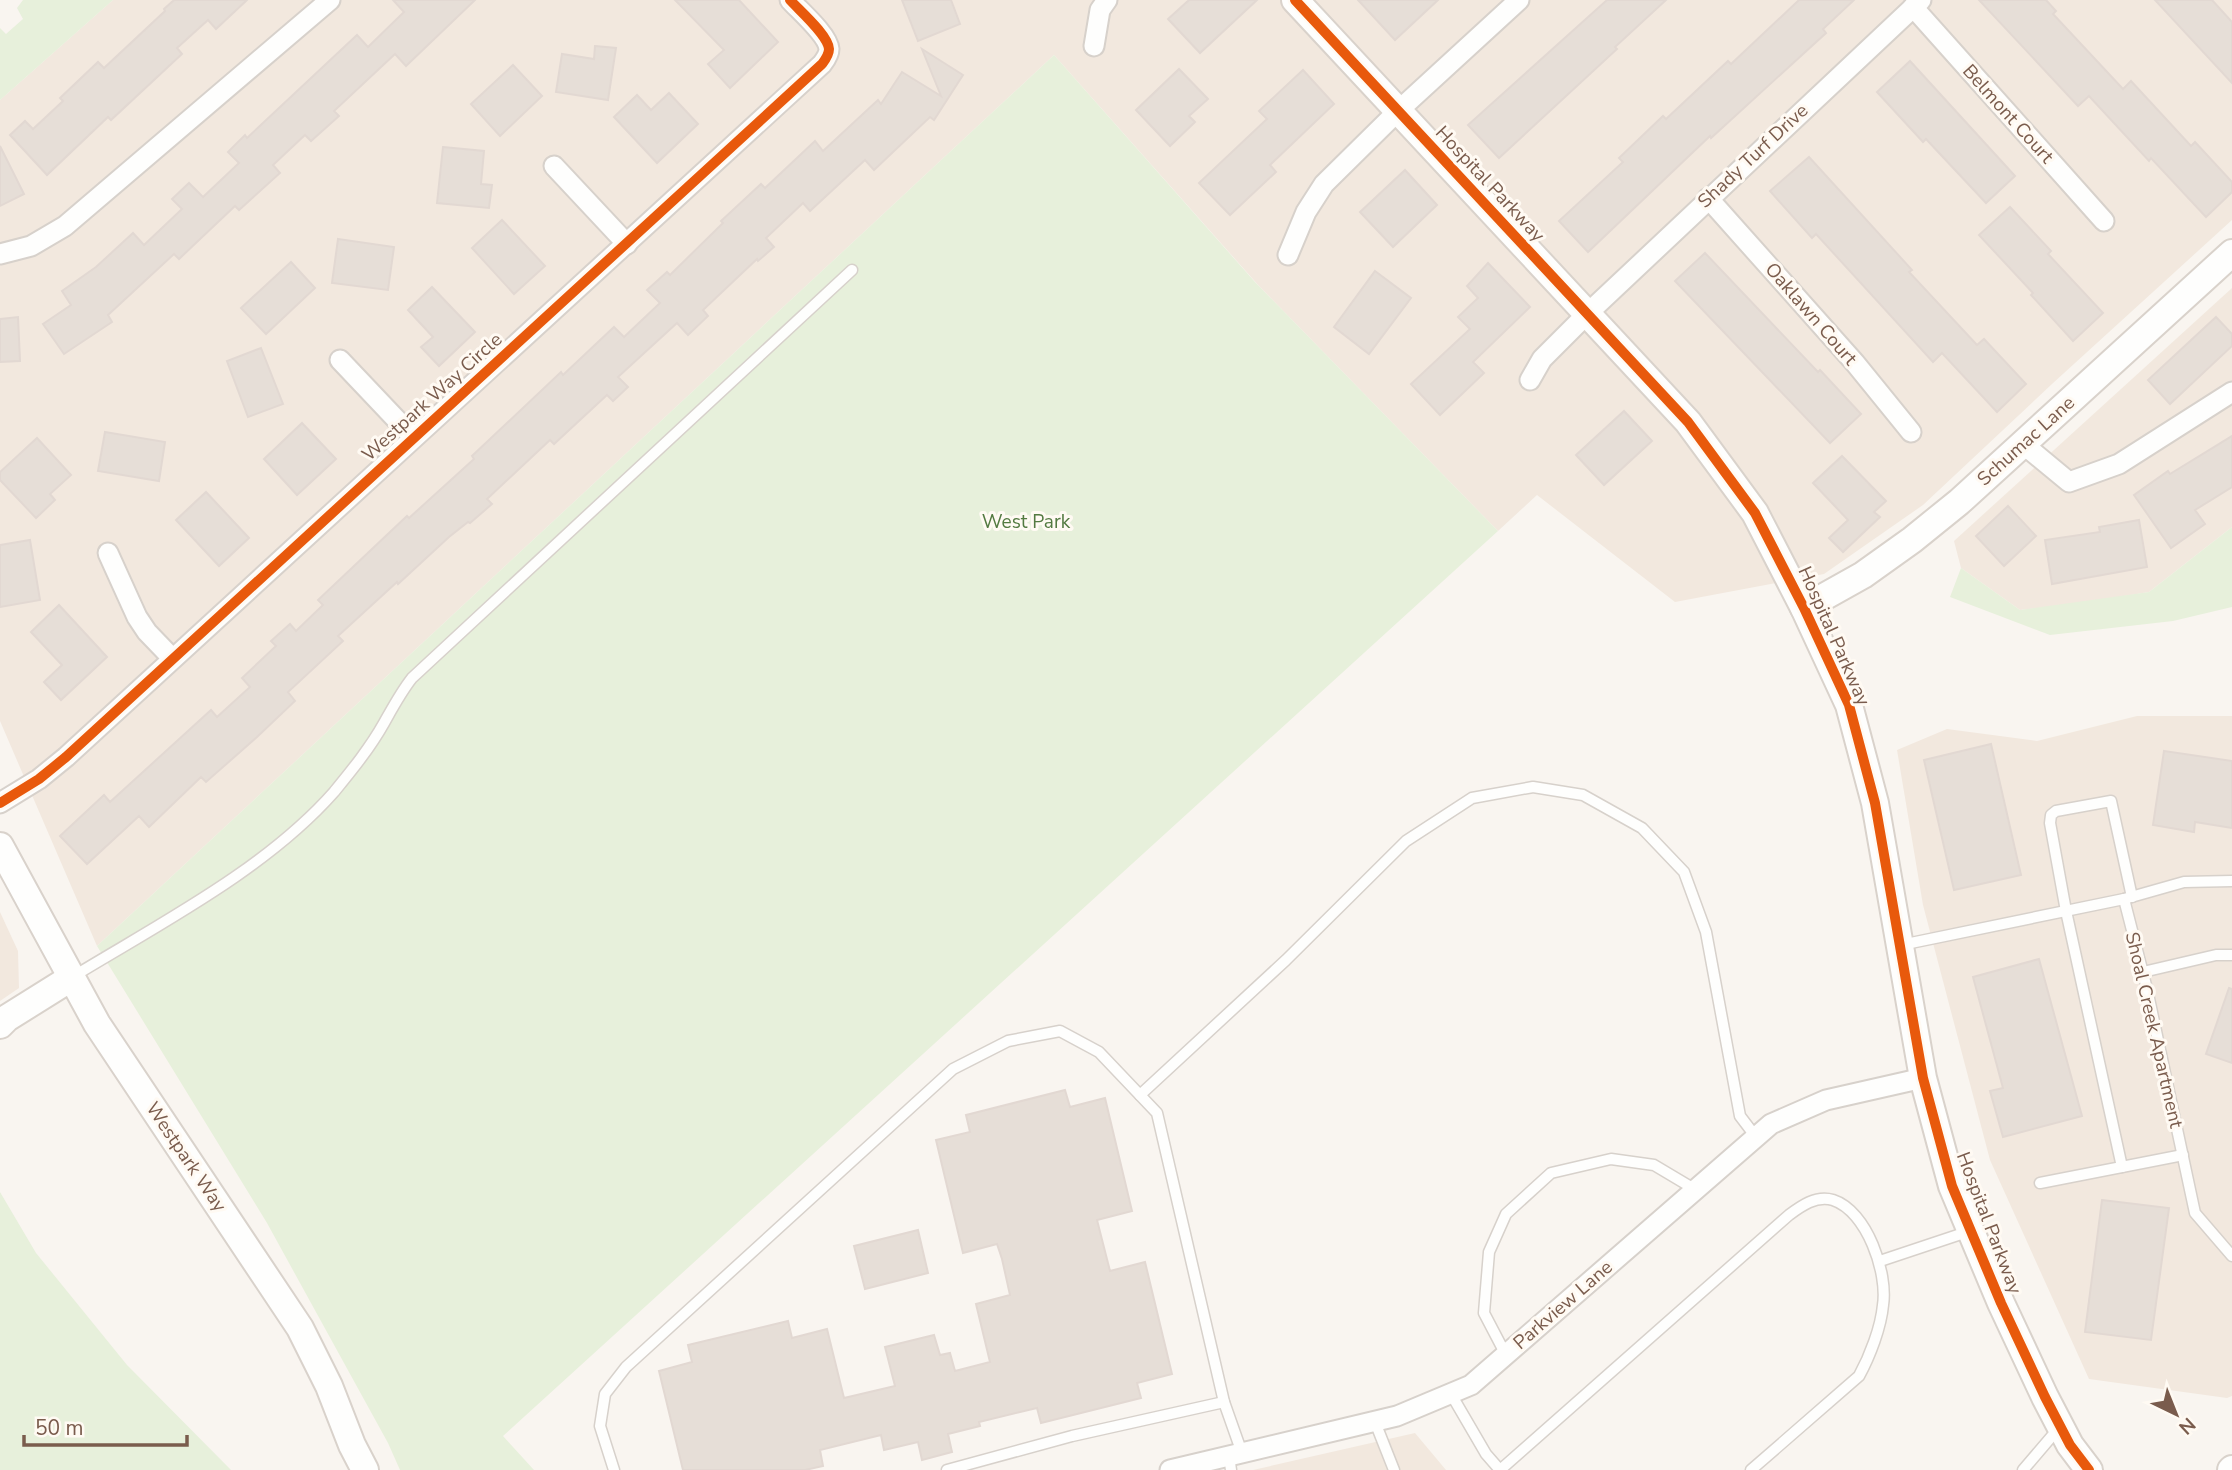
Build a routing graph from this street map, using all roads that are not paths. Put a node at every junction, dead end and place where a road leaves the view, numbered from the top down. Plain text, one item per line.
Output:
1 (330, 0) edge
2 (790, 0) edge
3 (1107, 0) edge
4 (1295, 0) edge
5 (1519, 0) edge
6 (1917, 3) edge
7 (1094, 46) dead end
8 (1398, 111) junction
9 (554, 166) dead end
10 (1709, 198) junction
11 (2104, 221) dead end
12 (627, 244) junction
13 (2232, 253) edge
14 (0, 254) edge
15 (1288, 255) dead end
16 (852, 271) dead end
17 (1587, 314) junction
18 (340, 360) dead end
19 (1530, 380) dead end
20 (2232, 392) edge
21 (1911, 432) dead end
22 (413, 437) junction
23 (2023, 444) junction
24 (108, 553) dead end
25 (1804, 608) junction
26 (172, 659) junction
27 (0, 803) edge
28 (0, 846) edge
29 (2232, 881) edge
30 (2128, 898) junction
31 (2066, 911) junction
32 (1898, 946) junction
33 (2232, 955) edge
34 (2143, 972) junction
35 (71, 978) junction
36 (0, 1025) edge
37 (1923, 1078) junction
38 (1140, 1095) junction
39 (1756, 1137) junction
40 (2183, 1156) junction
41 (2122, 1167) junction
42 (2040, 1183) dead end
43 (1696, 1190) junction
44 (1971, 1231) junction
45 (2232, 1256) edge
46 (1880, 1261) junction
47 (1506, 1355) junction
48 (1451, 1394) junction
49 (1224, 1402) junction
50 (1375, 1422) junction
51 (2060, 1426) junction
52 (1234, 1460) edge
53 (365, 1470) edge
54 (614, 1470) edge
55 (947, 1470) edge
56 (1170, 1470) edge
57 (1394, 1470) edge
58 (1500, 1470) edge
59 (1751, 1470) edge
60 (2023, 1470) edge
61 (2089, 1470) edge

1 - 14 street
2 - 12 street, Westpark Way Circle
3 - 7 street
4 - 8 street, Hospital Parkway
5 - 8 street
6 - 10 street, Shady Turf Drive
6 - 11 street, Belmont Court
8 - 15 street
8 - 17 street, Hospital Parkway
9 - 12 street
10 - 17 street, Shady Turf Drive
10 - 21 street, Oaklawn Court
12 - 22 street, Westpark Way Circle
13 - 23 street, Schumac Lane
16 - 35 lane
17 - 19 street, Shady Turf Drive
17 - 25 street, Hospital Parkway
18 - 22 street, Westpark Way Circle
20 - 23 street
22 - 26 street, Westpark Way Circle
23 - 25 street, Schumac Lane
24 - 26 street
25 - 32 street, Hospital Parkway
26 - 27 street, Westpark Way Circle
28 - 35 street, Westpark Way
29 - 30 lane
30 - 31 lane
30 - 31 lane, Shoal Creek Apartment
30 - 34 lane, Shoal Creek Apartment
31 - 32 lane
31 - 41 lane
32 - 37 street, Hospital Parkway
33 - 34 lane
34 - 40 lane, Shoal Creek Apartment
35 - 36 street
35 - 53 street, Westpark Way
37 - 39 street, Parkview Lane
37 - 44 street, Hospital Parkway
38 - 39 lane
38 - 49 lane
38 - 54 lane
39 - 43 street, Parkview Lane
40 - 41 lane
40 - 45 lane, Shoal Creek Apartment
41 - 42 lane
43 - 47 street, Parkview Lane
43 - 47 lane
44 - 46 lane
44 - 51 street, Hospital Parkway
46 - 58 lane
46 - 59 lane
47 - 48 street, Parkview Lane
48 - 50 street, Parkview Lane
48 - 58 lane
49 - 52 lane
49 - 55 lane
50 - 52 street, Parkview Lane
50 - 57 lane
51 - 60 lane
51 - 61 street, Hospital Parkway
52 - 56 street, Parkview Lane

